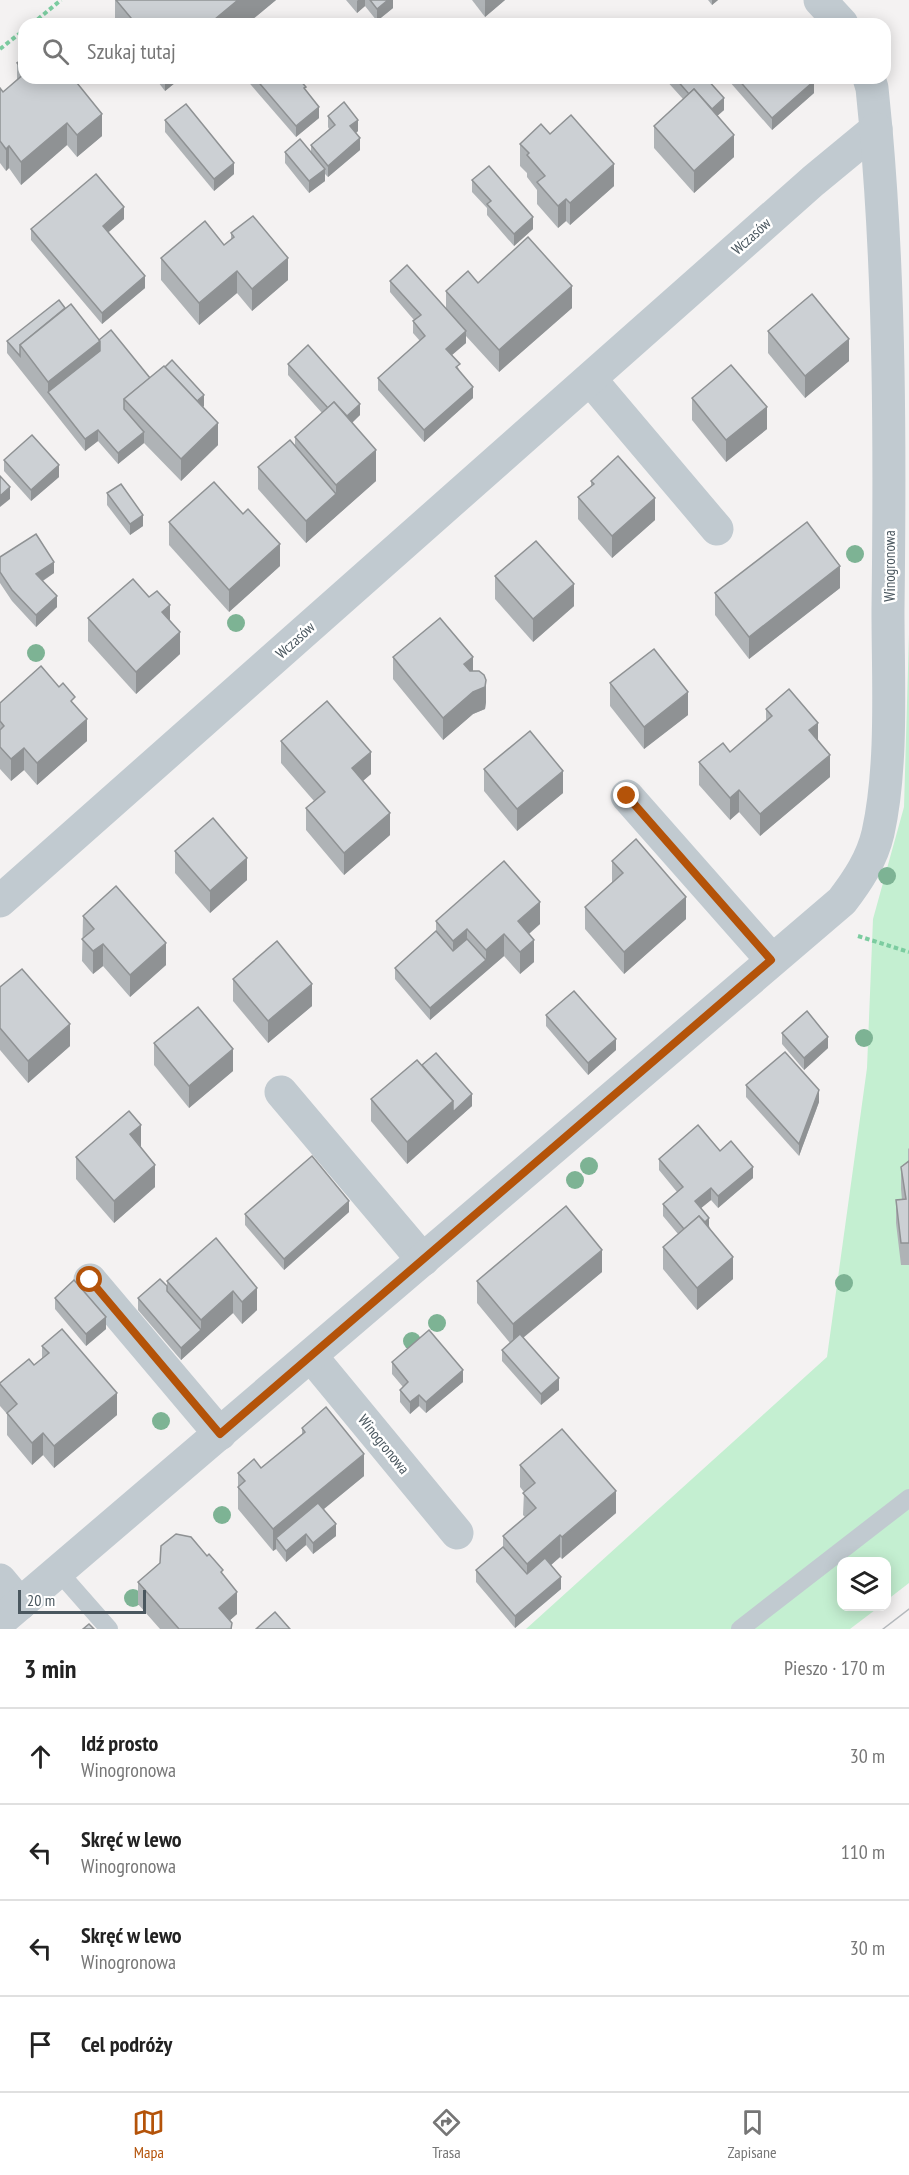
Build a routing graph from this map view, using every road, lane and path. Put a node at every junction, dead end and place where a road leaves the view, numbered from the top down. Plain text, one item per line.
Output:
1 (62, 0) edge
2 (820, 0) edge
3 (40, 18) edge
4 (836, 18) edge
5 (18, 35) edge
6 (0, 49) edge
7 (871, 84) edge
8 (876, 129) junction
9 (590, 379) junction
10 (717, 529) dead end
11 (627, 796) dead end
12 (0, 901) edge
13 (771, 960) junction
14 (281, 1092) dead end
15 (423, 1260) junction
16 (90, 1280) dead end
17 (311, 1356) junction
18 (220, 1434) junction
19 (909, 1498) edge
20 (457, 1533) dead end
21 (58, 1571) junction
22 (7, 1601) edge
23 (109, 1629) edge
24 (740, 1629) edge

1 - 3 path
2 - 4 street
5 - 6 path
7 - 8 street
8 - 9 street, Wczasów
8 - 13 street, Winogronowa
9 - 10 street
9 - 12 street, Wczasów
11 - 13 street
13 - 15 street, Winogronowa
14 - 15 street
15 - 17 street, Winogronowa
16 - 18 street
17 - 18 street, Winogronowa
17 - 20 street, Winogronowa
18 - 21 street, Winogronowa
19 - 24 lane
21 - 22 street, Winogronowa
21 - 23 lane

